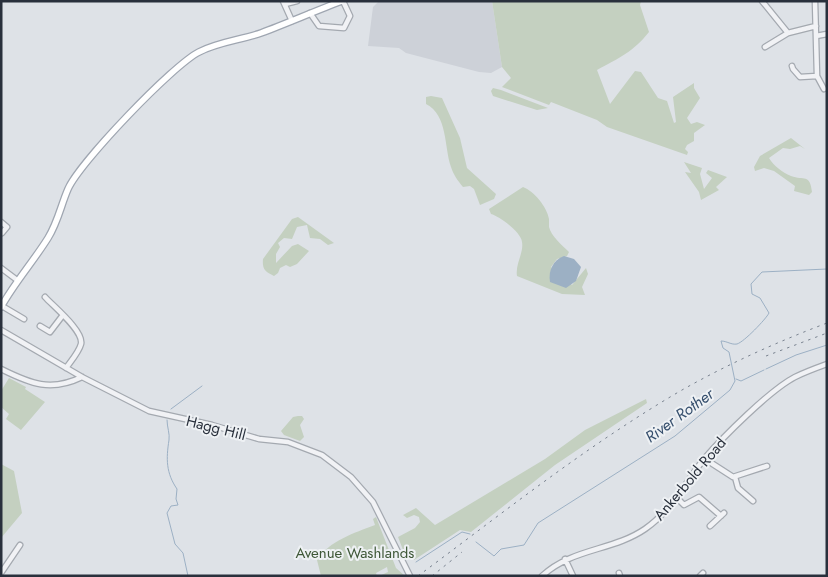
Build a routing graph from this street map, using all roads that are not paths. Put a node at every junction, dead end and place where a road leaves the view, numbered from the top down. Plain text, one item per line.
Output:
1 (297, 1) edge
2 (343, 1) edge
3 (762, 1) edge
4 (816, 1) edge
5 (284, 3) edge
6 (310, 13) junction
7 (292, 21) junction
8 (816, 26) junction
9 (788, 33) junction
10 (827, 34) edge
11 (816, 36) junction
12 (764, 47) dead end
13 (792, 66) dead end
14 (817, 76) junction
15 (824, 89) dead end
16 (1, 222) edge
17 (2, 233) edge
18 (1, 268) edge
19 (17, 280) junction
20 (45, 297) dead end
21 (2, 306) edge
22 (63, 315) junction
23 (24, 319) dead end
24 (40, 326) dead end
25 (1, 330) edge
26 (827, 364) edge
27 (66, 368) junction
28 (1, 369) edge
29 (82, 377) junction
30 (705, 459) junction
31 (767, 466) dead end
32 (735, 477) junction
33 (677, 498) junction
34 (752, 501) dead end
35 (710, 526) dead end
36 (20, 545) dead end
37 (565, 559) junction
38 (1, 573) edge
39 (410, 575) edge
40 (542, 576) edge
41 (573, 576) edge

1 - 5 street
2 - 6 main road
2 - 6 street
3 - 9 street
4 - 8 street
5 - 7 street
6 - 7 main road
7 - 19 main road
8 - 9 street
8 - 11 street
9 - 12 street
10 - 11 street
11 - 14 street
13 - 14 street
14 - 15 street
16 - 17 street
18 - 19 street
19 - 21 main road
20 - 22 street
21 - 23 street
22 - 24 street
22 - 27 street
25 - 27 street, Hagg Hill
26 - 30 street, Ankerbold Road
27 - 29 street, Hagg Hill
28 - 29 street
29 - 39 street, Hagg Hill
30 - 32 street
30 - 33 street, Ankerbold Road
31 - 32 street
32 - 34 street
33 - 35 street
33 - 37 street, Ankerbold Road
36 - 38 street
37 - 40 street, Ankerbold Road
37 - 41 street

